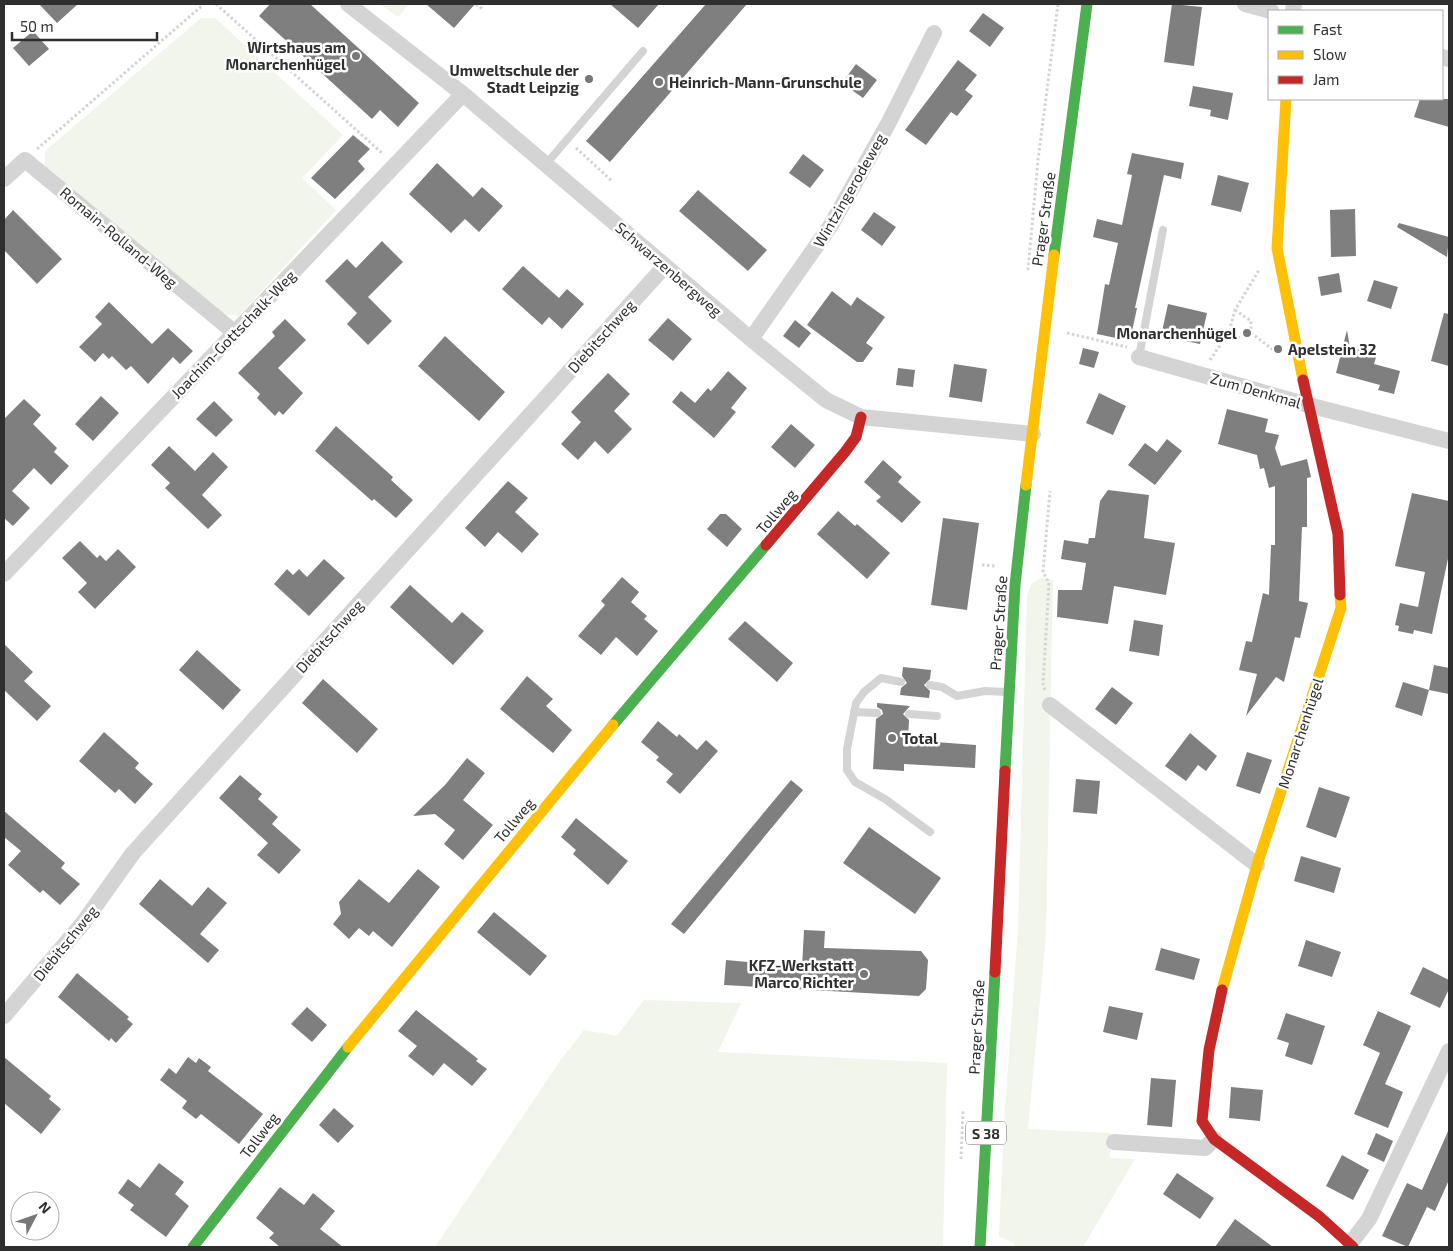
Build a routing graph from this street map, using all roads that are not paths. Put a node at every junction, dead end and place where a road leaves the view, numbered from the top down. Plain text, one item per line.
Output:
1 (348, 4) edge
2 (1088, 4) edge
3 (1245, 4) edge
4 (1268, 10) edge
5 (934, 33) dead end
6 (643, 51) dead end
7 (463, 94) junction
8 (1286, 100) edge
9 (546, 164) junction
10 (4, 179) edge
11 (1163, 230) dead end
12 (665, 266) junction
13 (234, 332) junction
14 (751, 339) junction
15 (1139, 357) joint
16 (1308, 405) junction
17 (861, 417) junction
18 (1033, 434) junction
19 (1449, 441) edge
20 (4, 574) edge
21 (902, 682) dead end
22 (930, 685) dead end
23 (1008, 692) junction
24 (1050, 705) road end
25 (854, 712) junction
26 (877, 712) dead end
27 (909, 714) dead end
28 (937, 716) dead end
29 (930, 832) dead end
30 (1257, 865) junction
31 (4, 1016) edge
32 (1449, 1052) edge
33 (1214, 1139) junction
34 (1114, 1142) dead end
35 (1352, 1246) edge
36 (193, 1247) edge
37 (984, 1247) edge

1 - 7 street, Schwarzenbergweg
2 - 18 street, Prager Straße
3 - 4 street
5 - 14 street, Wintzingerodeweg
6 - 9 lane
7 - 9 street, Schwarzenbergweg
7 - 13 street, Joachim-Gottschalk-Weg
8 - 16 street, Monarchenhügel
9 - 12 street, Schwarzenbergweg
10 - 13 street, Romain-Rolland-Weg
11 - 15 lane
12 - 14 street, Schwarzenbergweg
12 - 31 street, Diebitschweg
13 - 20 street, Joachim-Gottschalk-Weg
14 - 17 street, Schwarzenbergweg
15 - 16 street, Zum Denkmal
16 - 19 street, Zum Denkmal
16 - 30 street, Monarchenhügel
17 - 18 street, Schwarzenbergweg
17 - 36 street, Tollweg
18 - 23 street, Prager Straße
21 - 25 lane
22 - 23 lane
23 - 37 street, Prager Straße / S 38
24 - 30 street
25 - 26 lane
25 - 29 lane
27 - 28 lane
30 - 33 street, Monarchenhügel
32 - 35 street
33 - 34 street
33 - 35 street

